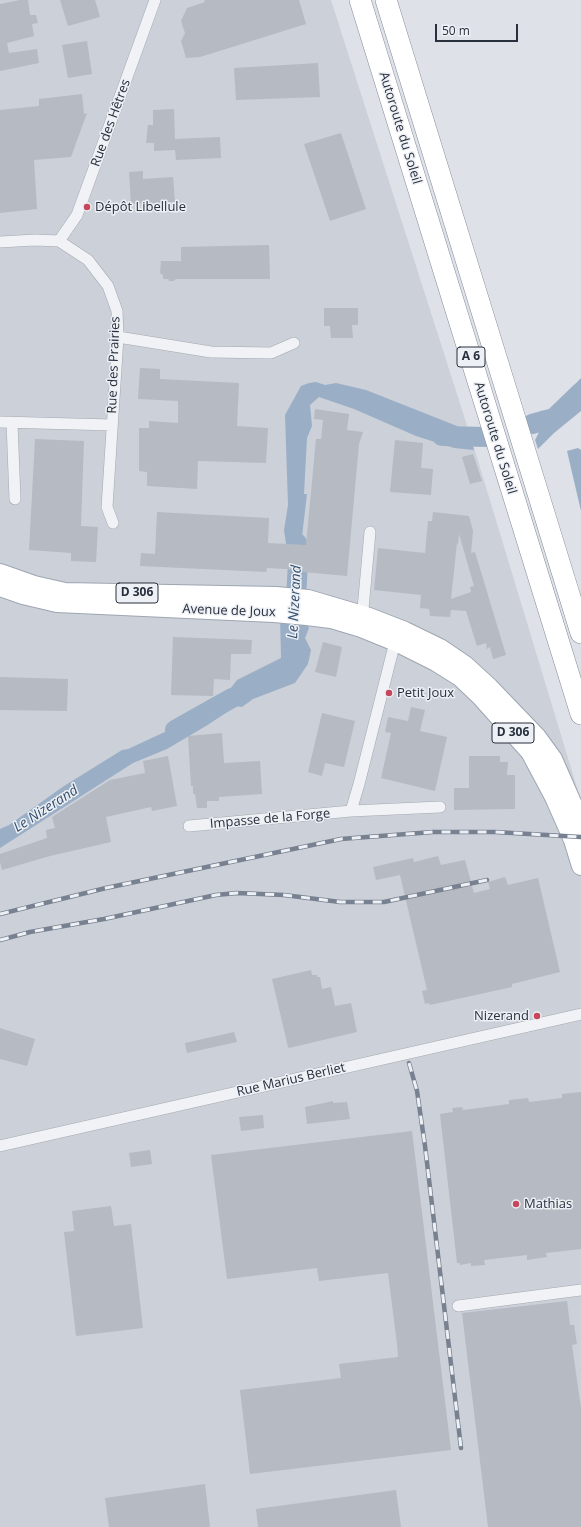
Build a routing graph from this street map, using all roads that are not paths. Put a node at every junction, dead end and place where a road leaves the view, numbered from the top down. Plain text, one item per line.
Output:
1 (155, 0) edge
2 (360, 0) edge
3 (386, 0) edge
4 (59, 241) junction
5 (0, 242) edge
6 (118, 336) junction
7 (294, 343) dead end
8 (0, 422) edge
9 (12, 423) junction
10 (112, 425) junction
11 (15, 499) dead end
12 (112, 523) dead end
13 (370, 532) dead end
14 (0, 573) edge
15 (0, 587) edge
16 (275, 605) junction
17 (362, 621) junction
18 (581, 633) edge
19 (396, 635) junction
20 (581, 714) edge
21 (440, 807) dead end
22 (351, 811) junction
23 (189, 826) dead end
24 (581, 826) edge
25 (581, 866) edge
26 (581, 1014) edge
27 (0, 1146) edge
28 (581, 1290) edge
29 (458, 1306) dead end

1 - 4 street, Rue des Hêtres
2 - 20 highway, Autoroute du Soleil / A 6
3 - 18 highway, Autoroute du Soleil / A 6
4 - 5 street
4 - 6 street, Rue des Prairies
6 - 7 street
6 - 10 street, Rue des Prairies
8 - 9 street
9 - 10 street
9 - 11 street
10 - 12 street, Rue des Prairies
13 - 17 street
14 - 16 main road, Avenue de Joux / D 306
15 - 16 main road, Avenue de Joux / D 306
16 - 17 main road, Avenue de Joux / D 306
17 - 19 main road, Avenue de Joux / D 306
19 - 22 street
19 - 24 main road, Avenue de Joux / D 306
19 - 25 main road, Avenue de Joux / D 306
21 - 22 street, Impasse de la Forge
22 - 23 street, Impasse de la Forge
26 - 27 street, Rue Marius Berliet
28 - 29 street

